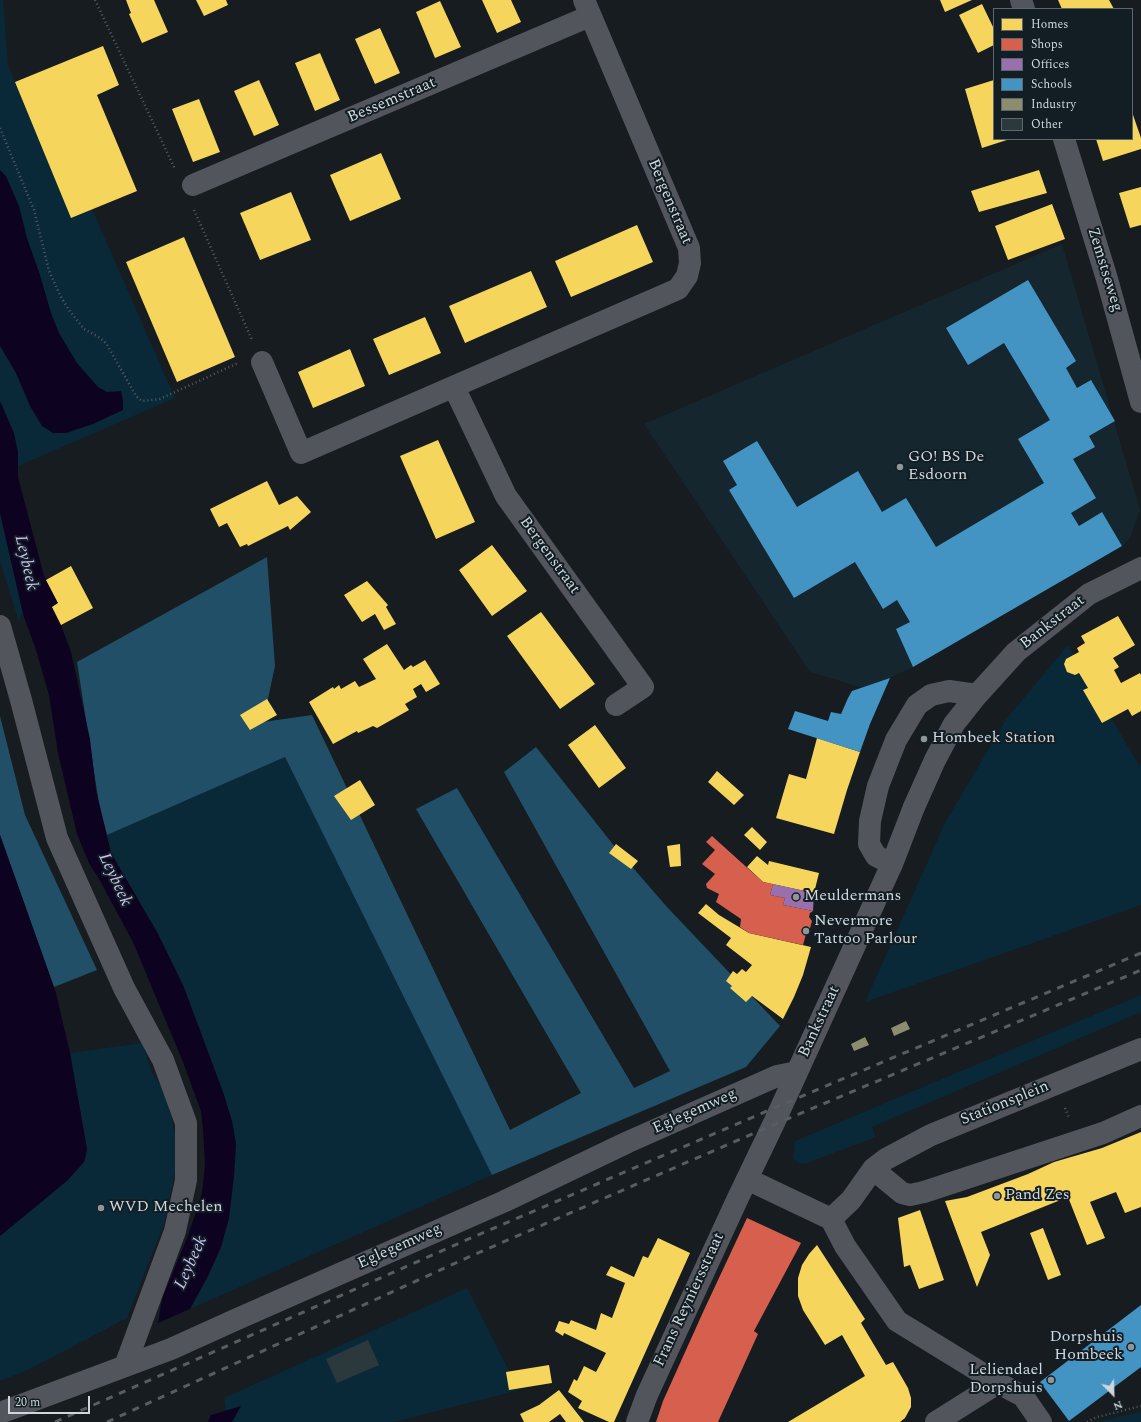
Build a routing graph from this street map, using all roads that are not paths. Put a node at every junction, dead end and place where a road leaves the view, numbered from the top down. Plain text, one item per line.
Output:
1 (587, 8) edge
2 (1064, 140) edge
3 (193, 185) dead end
4 (1135, 352) edge
5 (262, 362) road end
6 (454, 387) junction
7 (1141, 402) edge
8 (1141, 568) edge
9 (0, 626) edge
10 (978, 694) junction
11 (616, 705) dead end
12 (892, 864) junction
13 (1141, 1049) edge
14 (797, 1072) junction
15 (1141, 1116) edge
16 (873, 1169) junction
17 (747, 1179) junction
18 (831, 1219) junction
19 (125, 1366) junction
20 (998, 1383) junction
21 (0, 1413) edge
22 (637, 1422) edge
23 (936, 1422) edge
24 (1041, 1422) edge

1 - 3 street, Bessemstraat
1 - 6 street, Bergenstraat
2 - 4 street, Zemstseweg
4 - 7 street, Zemstseweg
5 - 6 street, Bergenstraat
6 - 11 street, Bergenstraat
8 - 10 street, Bankstraat
9 - 19 street
10 - 12 street, Bankstraat
10 - 12 street
12 - 14 street, Bankstraat
13 - 16 street, Stationsplein
14 - 17 street, Bankstraat
14 - 19 street, Eglegemweg
15 - 16 street
16 - 18 street, Stationsplein
17 - 18 street
17 - 22 street, Frans Reyniersstraat
18 - 20 street
19 - 21 street, Eglegemweg
20 - 23 street
20 - 24 street

